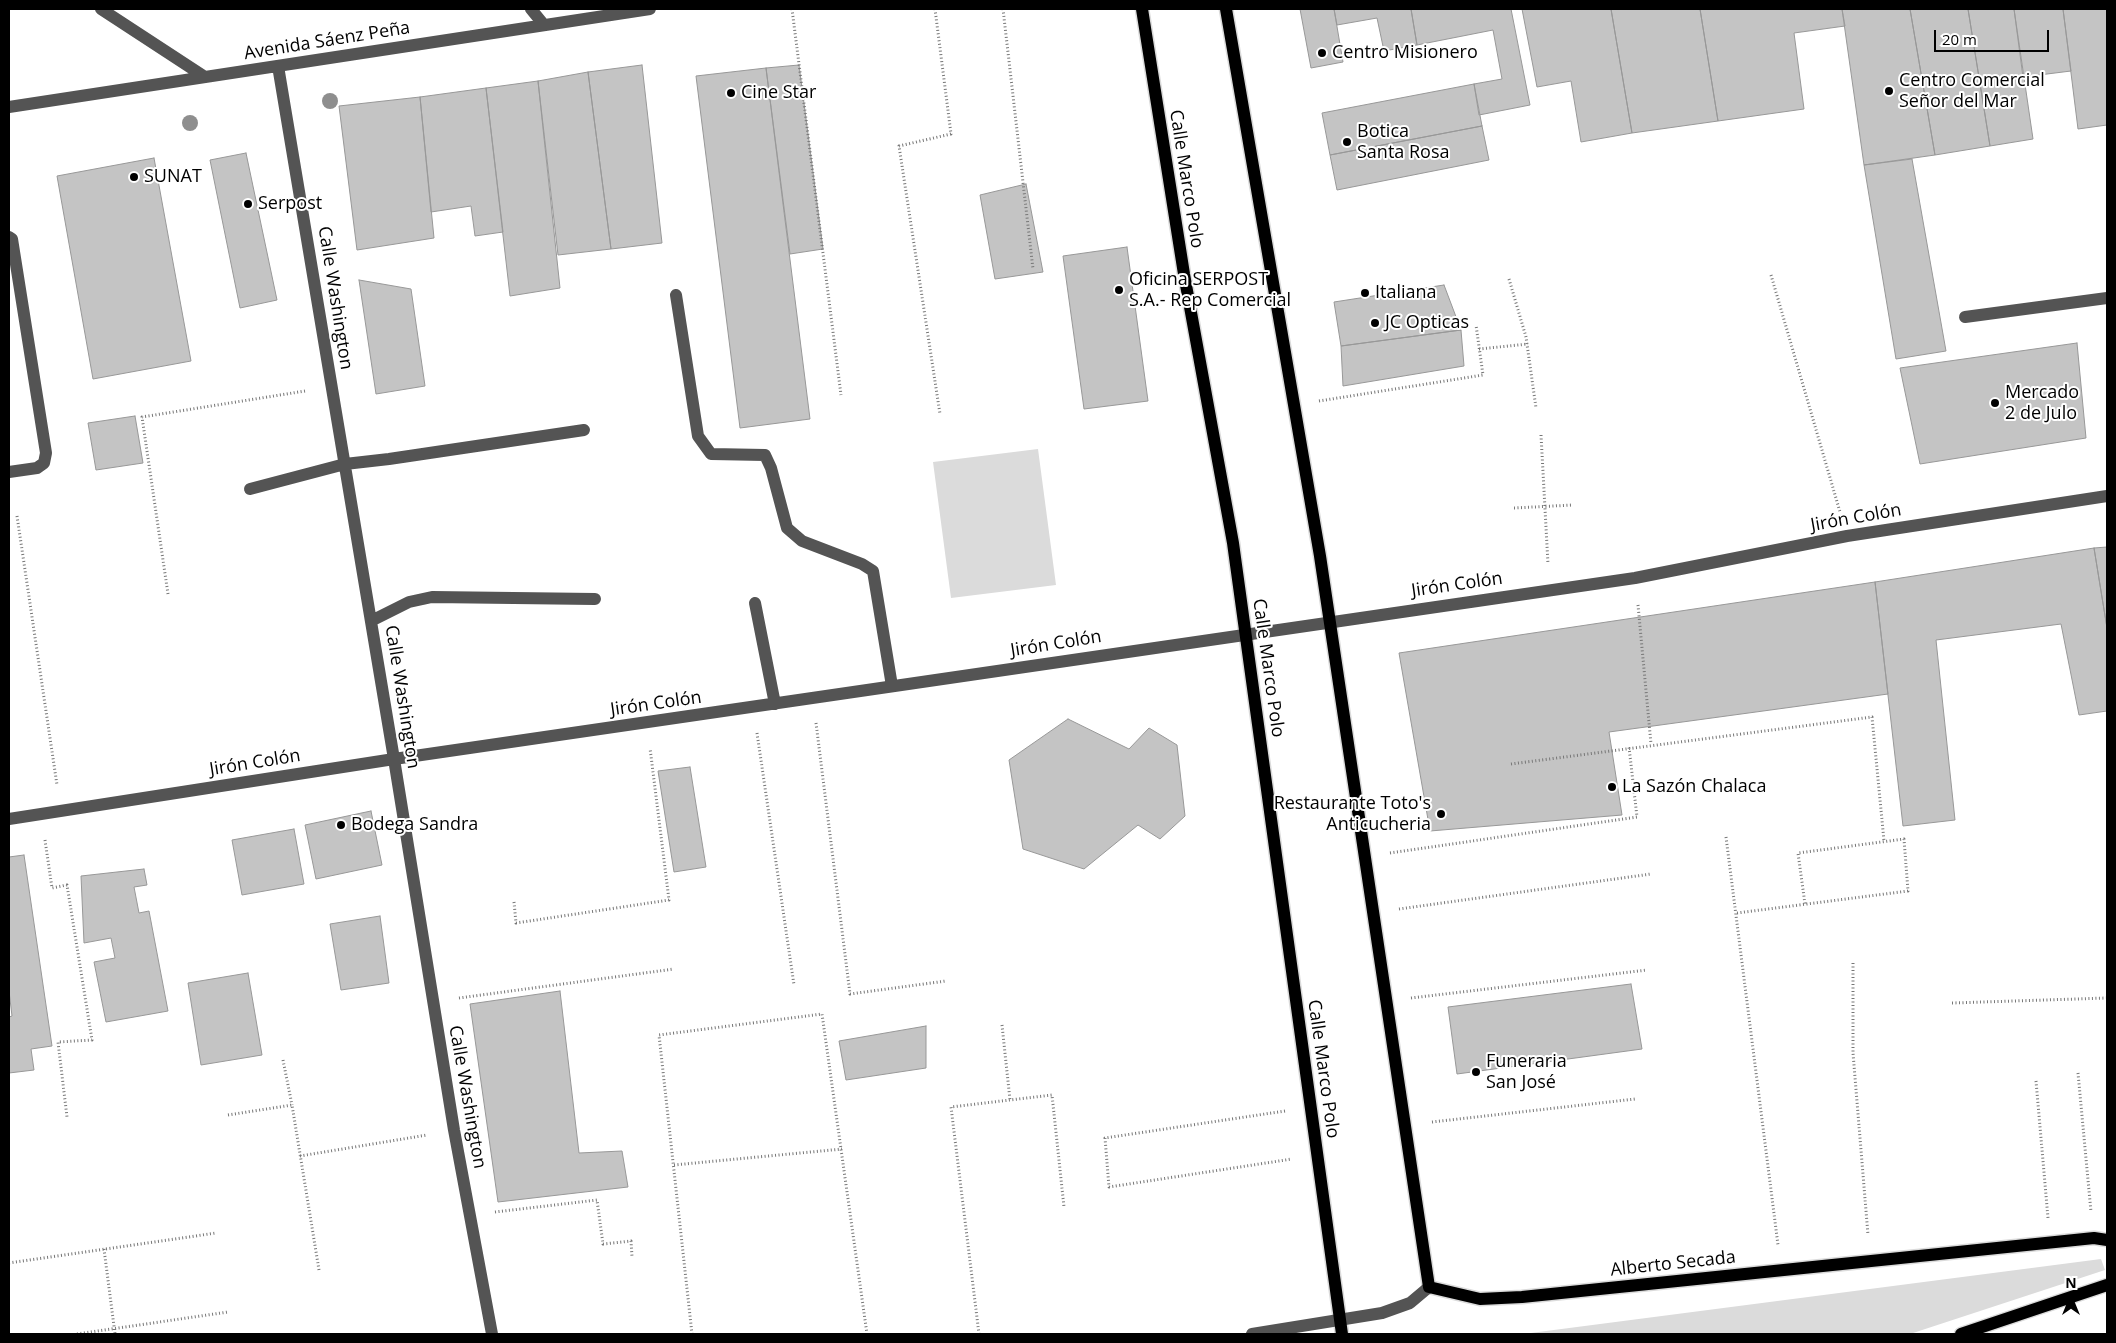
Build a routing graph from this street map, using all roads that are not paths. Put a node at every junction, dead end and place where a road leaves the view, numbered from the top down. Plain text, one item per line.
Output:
1 (101, 9) edge
2 (530, 9) edge
3 (650, 9) edge
4 (1142, 9) edge
5 (1226, 9) edge
6 (544, 25) junction
7 (278, 66) junction
8 (205, 77) junction
9 (9, 107) edge
10 (9, 237) edge
11 (676, 295) dead end
12 (2107, 298) edge
13 (1965, 317) dead end
14 (584, 430) dead end
15 (345, 464) junction
16 (9, 472) edge
17 (250, 489) dead end
18 (2107, 496) edge
19 (595, 599) dead end
20 (755, 603) dead end
21 (371, 621) junction
22 (1330, 621) junction
23 (1246, 633) junction
24 (892, 686) junction
25 (775, 704) junction
26 (394, 759) junction
27 (9, 819) edge
28 (2107, 1240) edge
29 (2107, 1285) edge
30 (1429, 1287) junction
31 (1340, 1320) junction
32 (492, 1334) edge
33 (1252, 1334) edge
34 (1342, 1334) edge
35 (1962, 1334) edge

1 - 8 street
2 - 6 street
3 - 6 street, Avenida Sáenz Peña
4 - 23 main road, Calle Marco Polo
5 - 22 main road
6 - 7 street, Avenida Sáenz Peña
7 - 8 street, Avenida Sáenz Peña
7 - 15 street, Calle Washington
8 - 9 street, Avenida Sáenz Peña
10 - 16 street
11 - 24 street
12 - 13 street
14 - 15 street
15 - 17 street
15 - 21 street, Calle Washington
18 - 22 street, Jirón Colón
19 - 21 street
20 - 25 street
21 - 26 street, Calle Washington
22 - 23 street, Jirón Colón
22 - 30 main road
23 - 24 street, Jirón Colón
23 - 31 main road, Calle Marco Polo
24 - 25 street, Jirón Colón
25 - 26 street, Jirón Colón
26 - 27 street, Jirón Colón
26 - 32 street, Calle Washington
28 - 30 main road, Alberto Secada
29 - 35 main road
30 - 31 street
31 - 33 street
31 - 34 main road, Calle Marco Polo

